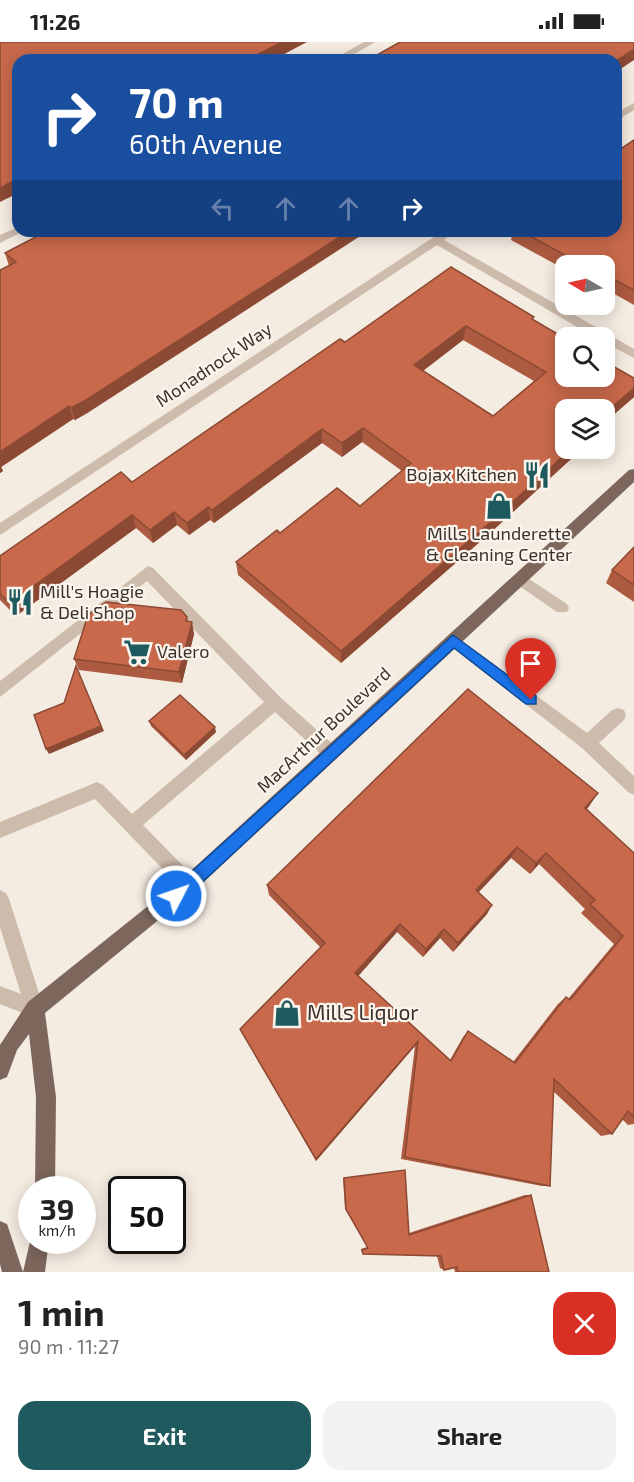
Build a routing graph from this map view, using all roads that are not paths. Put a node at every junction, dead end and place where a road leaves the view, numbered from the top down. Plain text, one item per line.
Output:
1 (370, 42) edge
2 (348, 54) edge
3 (441, 237) edge
4 (436, 240) junction
5 (634, 354) edge
6 (634, 474) edge
7 (0, 530) edge
8 (519, 579) junction
9 (562, 609) dead end
10 (453, 640) junction
11 (0, 690) edge
12 (275, 702) junction
13 (618, 715) dead end
14 (588, 742) junction
15 (332, 753) junction
16 (634, 787) edge
17 (131, 825) junction
18 (0, 830) edge
19 (189, 884) junction
20 (0, 899) edge
21 (0, 995) edge
22 (35, 1008) junction
23 (0, 1070) edge
24 (45, 1176) edge
25 (0, 1232) edge
26 (37, 1254) edge
27 (13, 1272) edge
28 (34, 1272) edge

1 - 2 street
3 - 4 street, Monadnock Way
4 - 5 street
4 - 7 street, Monadnock Way
6 - 8 main road, MacArthur Boulevard
8 - 9 street
8 - 10 main road, MacArthur Boulevard
10 - 14 street
10 - 15 main road, MacArthur Boulevard
11 - 12 street
12 - 15 street
12 - 17 street
13 - 14 street
14 - 16 street
15 - 19 main road, MacArthur Boulevard
17 - 18 street
17 - 19 street
19 - 22 main road, MacArthur Boulevard
20 - 22 street
21 - 22 street
22 - 23 main road, MacArthur Boulevard
22 - 24 main road
25 - 27 main road
26 - 28 main road

